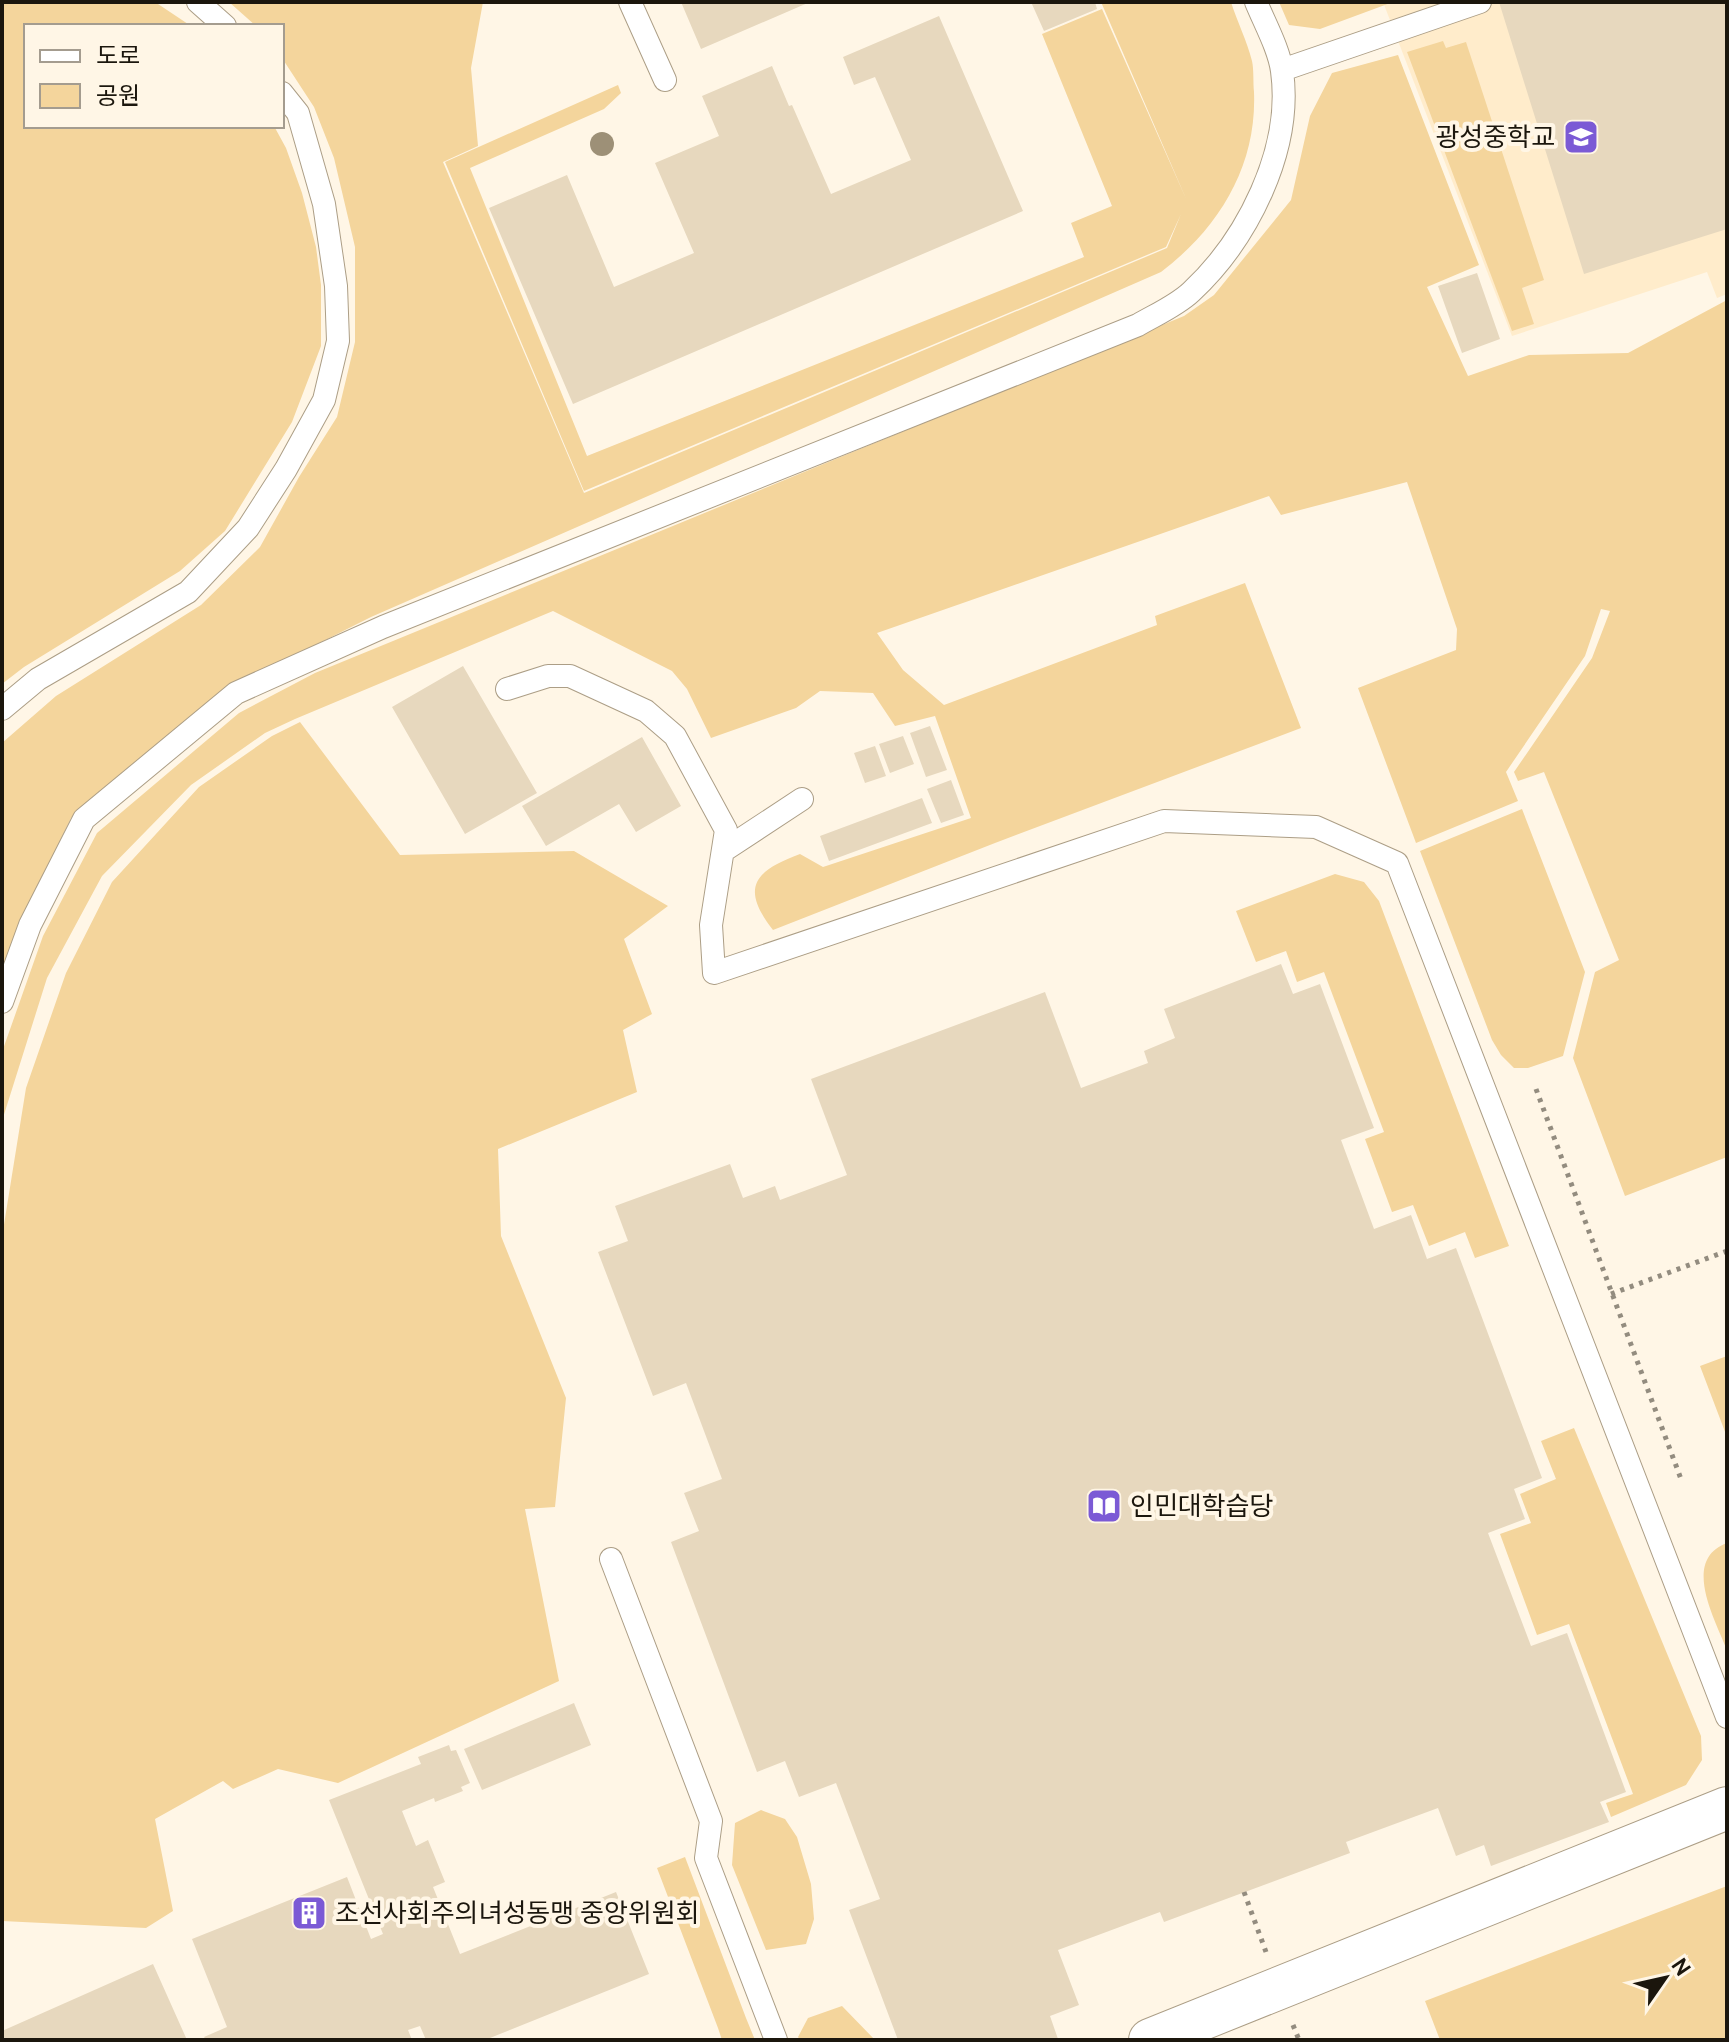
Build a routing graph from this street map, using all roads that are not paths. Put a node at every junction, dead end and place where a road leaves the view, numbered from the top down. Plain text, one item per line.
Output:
1 (198, 2) edge
2 (630, 2) edge
3 (1256, 2) edge
4 (1480, 2) edge
5 (223, 24) edge
6 (1282, 70) junction
7 (665, 80) dead end
8 (284, 96) edge
9 (507, 689) dead end
10 (2, 709) edge
11 (802, 799) dead end
12 (723, 851) junction
13 (2, 1002) edge
14 (611, 1559) dead end
15 (1727, 1717) edge
16 (1727, 1808) edge
17 (776, 2040) edge
18 (1150, 2040) edge

1 - 5 lane
2 - 7 lane
3 - 6 lane
4 - 6 lane
6 - 13 lane
8 - 10 lane
9 - 12 lane
11 - 12 lane
12 - 15 lane
14 - 17 lane
16 - 18 street

